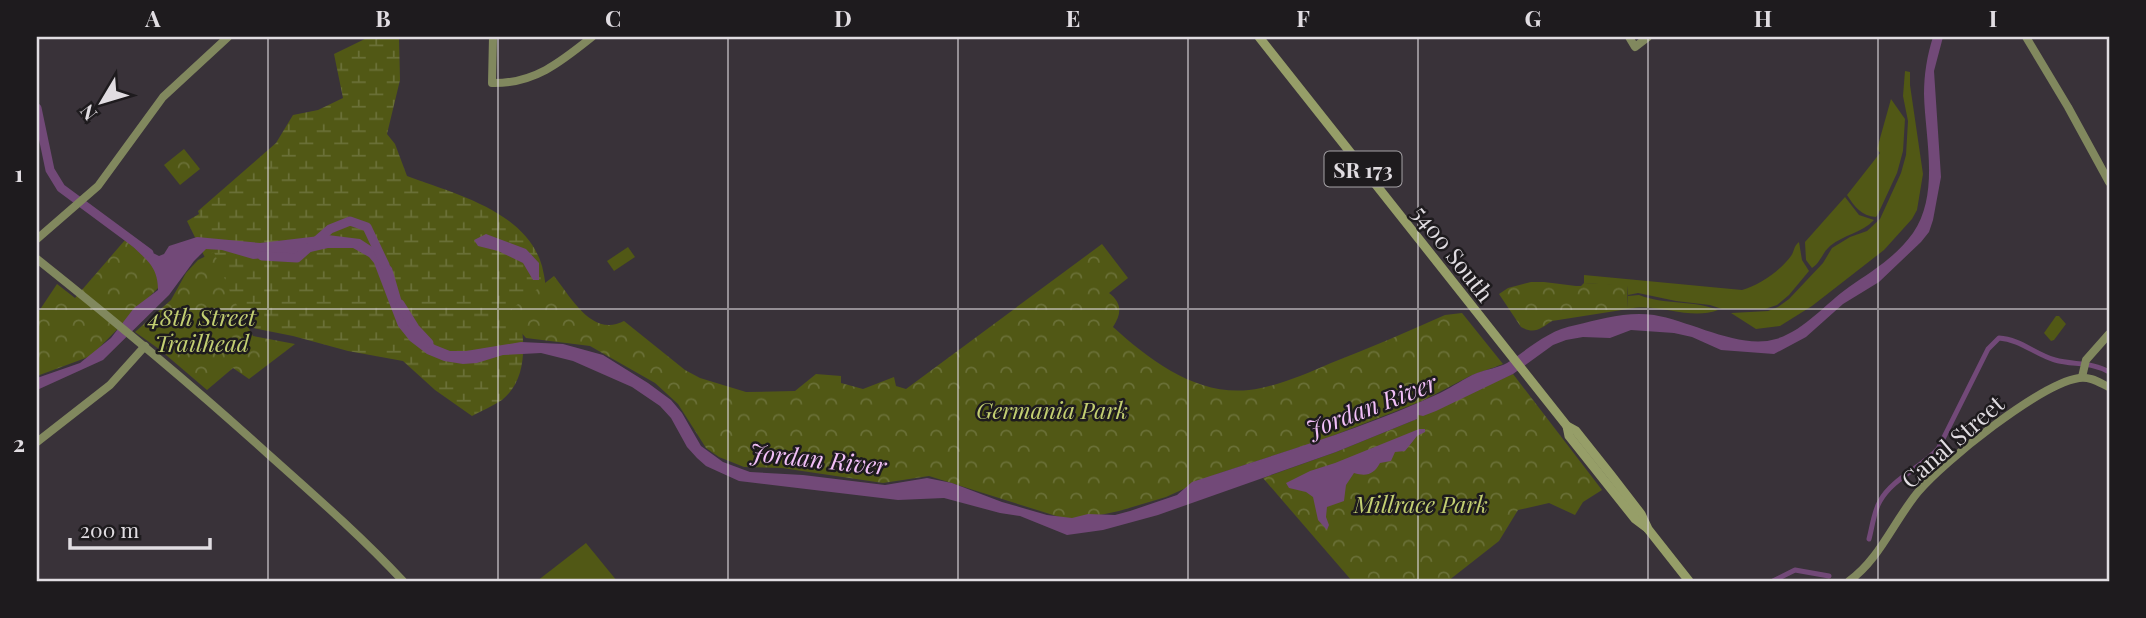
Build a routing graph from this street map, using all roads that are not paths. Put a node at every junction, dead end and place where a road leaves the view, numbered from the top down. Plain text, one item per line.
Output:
1 (228, 37) edge
2 (493, 37) edge
3 (592, 37) edge
4 (1259, 37) edge
5 (1629, 37) edge
6 (1648, 37) edge
7 (2026, 37) edge
8 (2109, 182) edge
9 (37, 239) edge
10 (37, 259) edge
11 (2109, 334) edge
12 (145, 346) junction
13 (2084, 369) junction
14 (2109, 387) edge
15 (37, 442) edge
16 (403, 581) edge
17 (1689, 581) edge
18 (1849, 581) edge

1 - 9 street
2 - 3 street
4 - 17 main road, 5400 South / SR 173
5 - 6 street
7 - 8 street
10 - 12 street
11 - 13 street
12 - 15 street
12 - 16 street
13 - 14 street
13 - 18 street, Canal Street

